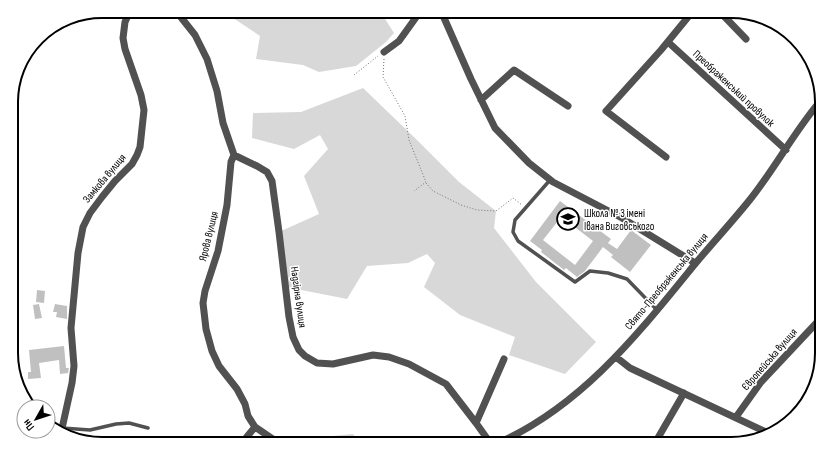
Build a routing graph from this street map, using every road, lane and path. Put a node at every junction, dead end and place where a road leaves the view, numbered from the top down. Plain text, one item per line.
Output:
1 (127, 18) edge
2 (182, 18) edge
3 (416, 18) edge
4 (445, 18) edge
5 (687, 18) edge
6 (726, 18) edge
7 (746, 39) dead end
8 (668, 42) junction
9 (384, 52) junction
10 (354, 75) dead end
11 (481, 100) junction
12 (568, 106) dead end
13 (815, 108) edge
14 (786, 150) junction
15 (234, 155) junction
16 (666, 157) dead end
17 (550, 180) junction
18 (426, 182) junction
19 (414, 191) dead end
20 (526, 207) junction
21 (695, 263) junction
22 (657, 310) junction
23 (815, 324) edge
24 (616, 357) junction
25 (504, 359) dead end
26 (684, 393) junction
27 (736, 417) junction
28 (476, 424) junction
29 (62, 427) edge
30 (255, 427) junction
31 (148, 428) dead end
32 (763, 430) edge
33 (70, 431) edge
34 (247, 437) edge
35 (270, 437) edge
36 (486, 437) edge
37 (511, 437) edge
38 (659, 437) edge

1 - 29 street, Замкова вулиця
2 - 15 street
3 - 9 street
4 - 11 street
5 - 8 street
6 - 7 street
8 - 14 street, Преображенський провулок
8 - 16 street
9 - 10 path
9 - 18 path
11 - 12 street
11 - 17 street
13 - 14 street, Свято-Преображенська вулиця
14 - 21 street, Свято-Преображенська вулиця
15 - 28 street, Надгірна вулиця
15 - 30 street, Ярова вулиця
17 - 20 lane
17 - 21 street
18 - 19 path
18 - 20 path
20 - 22 lane
21 - 22 street, Свято-Преображенська вулиця
22 - 24 street, Свято-Преображенська вулиця
23 - 27 street, Європейська вулиця
24 - 26 street
24 - 37 street, Свято-Преображенська вулиця
25 - 28 street
26 - 27 street
26 - 38 street
27 - 32 street
28 - 36 street, Надгірна вулиця
30 - 34 street
30 - 35 street, Ярова вулиця
31 - 33 lane

